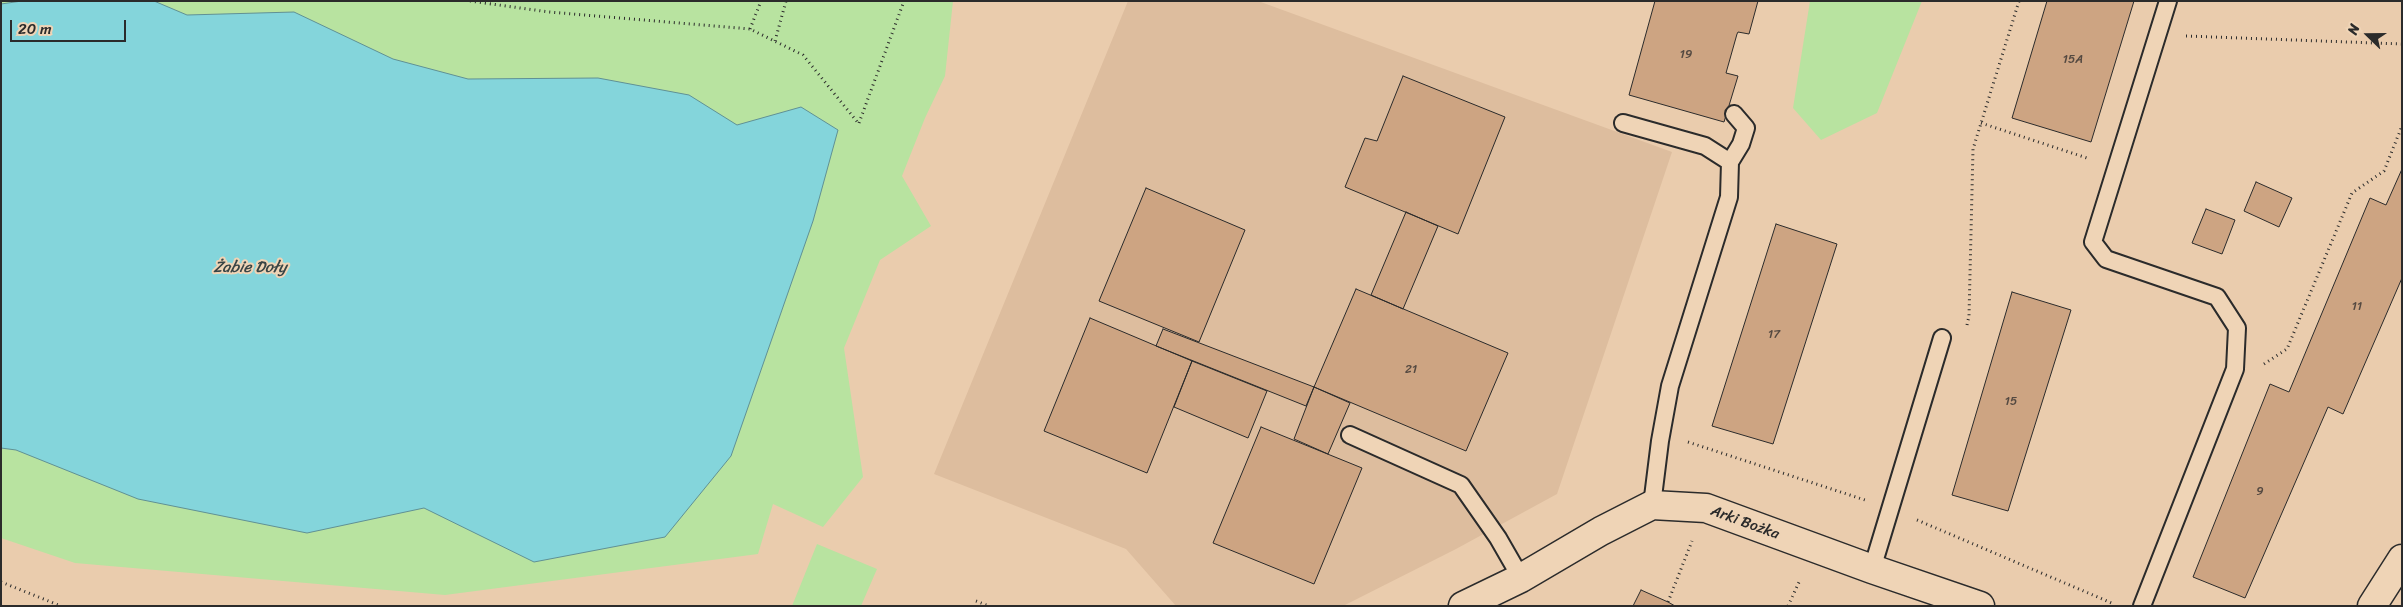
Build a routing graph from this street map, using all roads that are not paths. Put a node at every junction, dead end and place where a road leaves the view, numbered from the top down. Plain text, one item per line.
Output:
1 (2168, 1) edge
2 (1734, 114) dead end
3 (1623, 123) dead end
4 (1730, 162) junction
5 (1942, 338) dead end
6 (1350, 435) dead end
7 (1652, 505) junction
8 (2402, 559) edge
9 (1872, 569) junction
10 (1520, 578) junction
11 (1463, 606) edge
12 (1980, 606) edge
13 (2142, 606) edge
14 (2372, 606) edge

1 - 13 lane
2 - 4 lane
3 - 4 lane
4 - 7 lane
5 - 9 lane
6 - 10 lane
7 - 9 street, Arki Bożka
7 - 10 street
8 - 14 street
9 - 12 street, Arki Bożka
10 - 11 street

